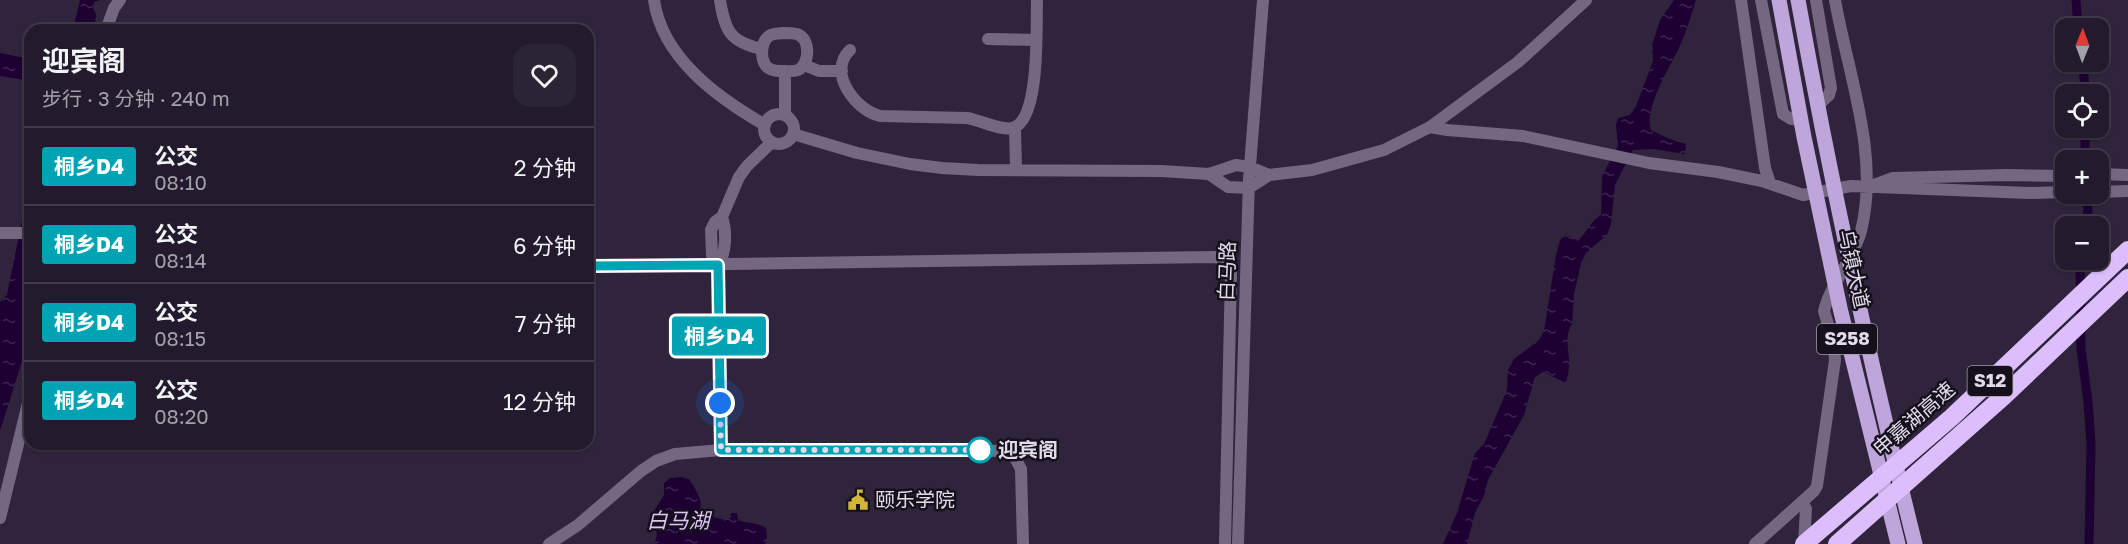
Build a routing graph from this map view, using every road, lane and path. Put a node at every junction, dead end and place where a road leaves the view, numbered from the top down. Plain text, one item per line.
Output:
1 (120, 0) edge
2 (654, 0) edge
3 (720, 0) edge
4 (1037, 0) edge
5 (1263, 0) edge
6 (1586, 0) edge
7 (1741, 0) edge
8 (1761, 0) edge
9 (1779, 0) edge
10 (1798, 0) edge
11 (1816, 0) edge
12 (1834, 0) edge
13 (109, 24) edge
14 (988, 39) dead end
15 (1036, 40) junction
16 (762, 49) junction
17 (850, 50) dead end
18 (804, 65) junction
19 (785, 71) junction
20 (842, 71) junction
21 (1817, 106) junction
22 (785, 115) junction
23 (1801, 120) junction
24 (765, 124) junction
25 (1430, 127) junction
26 (1015, 128) junction
27 (793, 134) junction
28 (772, 142) junction
29 (1250, 167) junction
30 (1016, 170) junction
31 (1209, 174) junction
32 (2109, 174) edge
33 (1269, 175) junction
34 (2055, 176) edge
35 (2128, 176) edge
36 (1770, 183) junction
37 (1867, 187) junction
38 (1249, 188) junction
39 (2128, 191) edge
40 (2055, 192) edge
41 (2109, 192) edge
42 (0, 233) edge
43 (24, 233) edge
44 (2128, 250) edge
45 (718, 265) junction
46 (594, 266) edge
47 (2128, 278) edge
48 (24, 420) edge
49 (721, 450) junction
50 (1803, 502) junction
51 (0, 518) edge
52 (1811, 538) edge
53 (549, 544) edge
54 (1023, 544) edge
55 (1225, 544) edge
56 (1238, 544) edge
57 (1755, 544) edge
58 (1837, 544) edge
59 (1898, 544) edge
60 (1915, 544) edge

1 - 13 street
2 - 24 street
3 - 16 street
4 - 15 street
5 - 29 street, 白马路
6 - 25 street
7 - 36 street
8 - 23 street
9 - 23 main road, 乌镇大道 / S258
10 - 21 main road, 乌镇大道 / S258
11 - 21 street
12 - 37 street
14 - 15 street
15 - 26 street
16 - 18 street
16 - 19 street
17 - 20 street
18 - 19 street
18 - 20 street
19 - 22 street
20 - 26 street
21 - 60 main road, 乌镇大道 / S258
22 - 24 street
22 - 27 street
23 - 59 main road, 乌镇大道 / S258
24 - 28 street
25 - 33 street
25 - 36 street
26 - 30 street
27 - 28 street
27 - 30 street
28 - 45 street
29 - 31 street
29 - 33 street
29 - 38 street, 白马路
30 - 31 street
31 - 38 street
32 - 35 street
33 - 38 street
34 - 37 street
36 - 37 street
37 - 40 street
37 - 50 street
38 - 56 street, 白马路
39 - 41 street
42 - 43 street
44 - 52 highway, 申嘉湖高速 / S12
45 - 46 street
45 - 49 street
45 - 55 street
47 - 58 highway, S12
48 - 51 street
49 - 53 street
49 - 54 street
50 - 52 street
50 - 57 street

